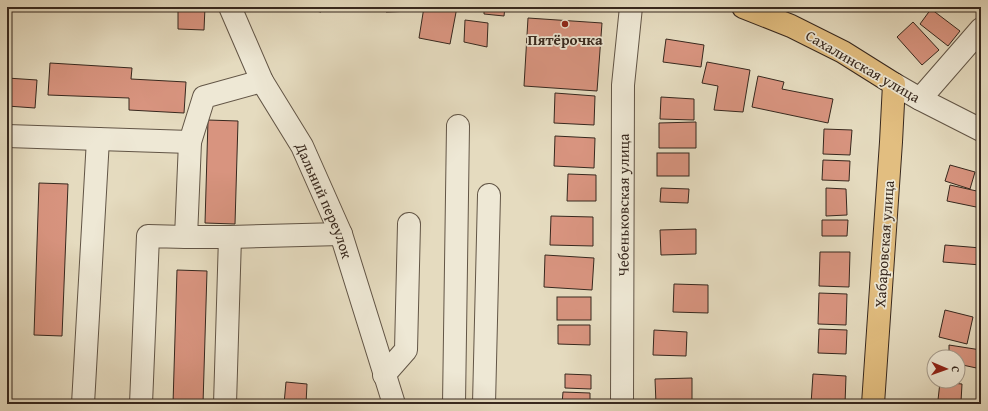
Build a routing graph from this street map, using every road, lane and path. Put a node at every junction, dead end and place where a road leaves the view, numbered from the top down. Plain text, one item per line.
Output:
1 (230, 7) edge
2 (631, 7) edge
3 (743, 7) edge
4 (981, 29) edge
5 (262, 81) junction
6 (894, 84) junction
7 (920, 98) junction
8 (458, 126) dead end
9 (981, 130) edge
10 (7, 136) edge
11 (98, 139) junction
12 (190, 142) junction
13 (489, 195) dead end
14 (408, 224) dead end
15 (341, 234) junction
16 (186, 236) junction
17 (230, 237) junction
18 (384, 375) junction
19 (83, 404) edge
20 (142, 404) edge
21 (225, 404) edge
22 (394, 404) edge
23 (454, 404) edge
24 (484, 404) edge
25 (622, 404) edge
26 (873, 404) edge

1 - 5 street, Дальний переулок
2 - 25 street, Чебеньковская улица
3 - 6 main road, Сахалинская улица
4 - 7 street
5 - 12 street
5 - 15 street, Дальний переулок
6 - 7 street, Сахалинская улица
6 - 26 main road, Хабаровская улица
7 - 9 street, Сахалинская улица
8 - 23 street
10 - 11 street
11 - 12 street
11 - 19 street
12 - 16 street
13 - 24 street
14 - 18 street
15 - 17 street
15 - 18 street, Дальний переулок
16 - 17 street
16 - 20 street
17 - 21 street
18 - 22 street, Дальний переулок

